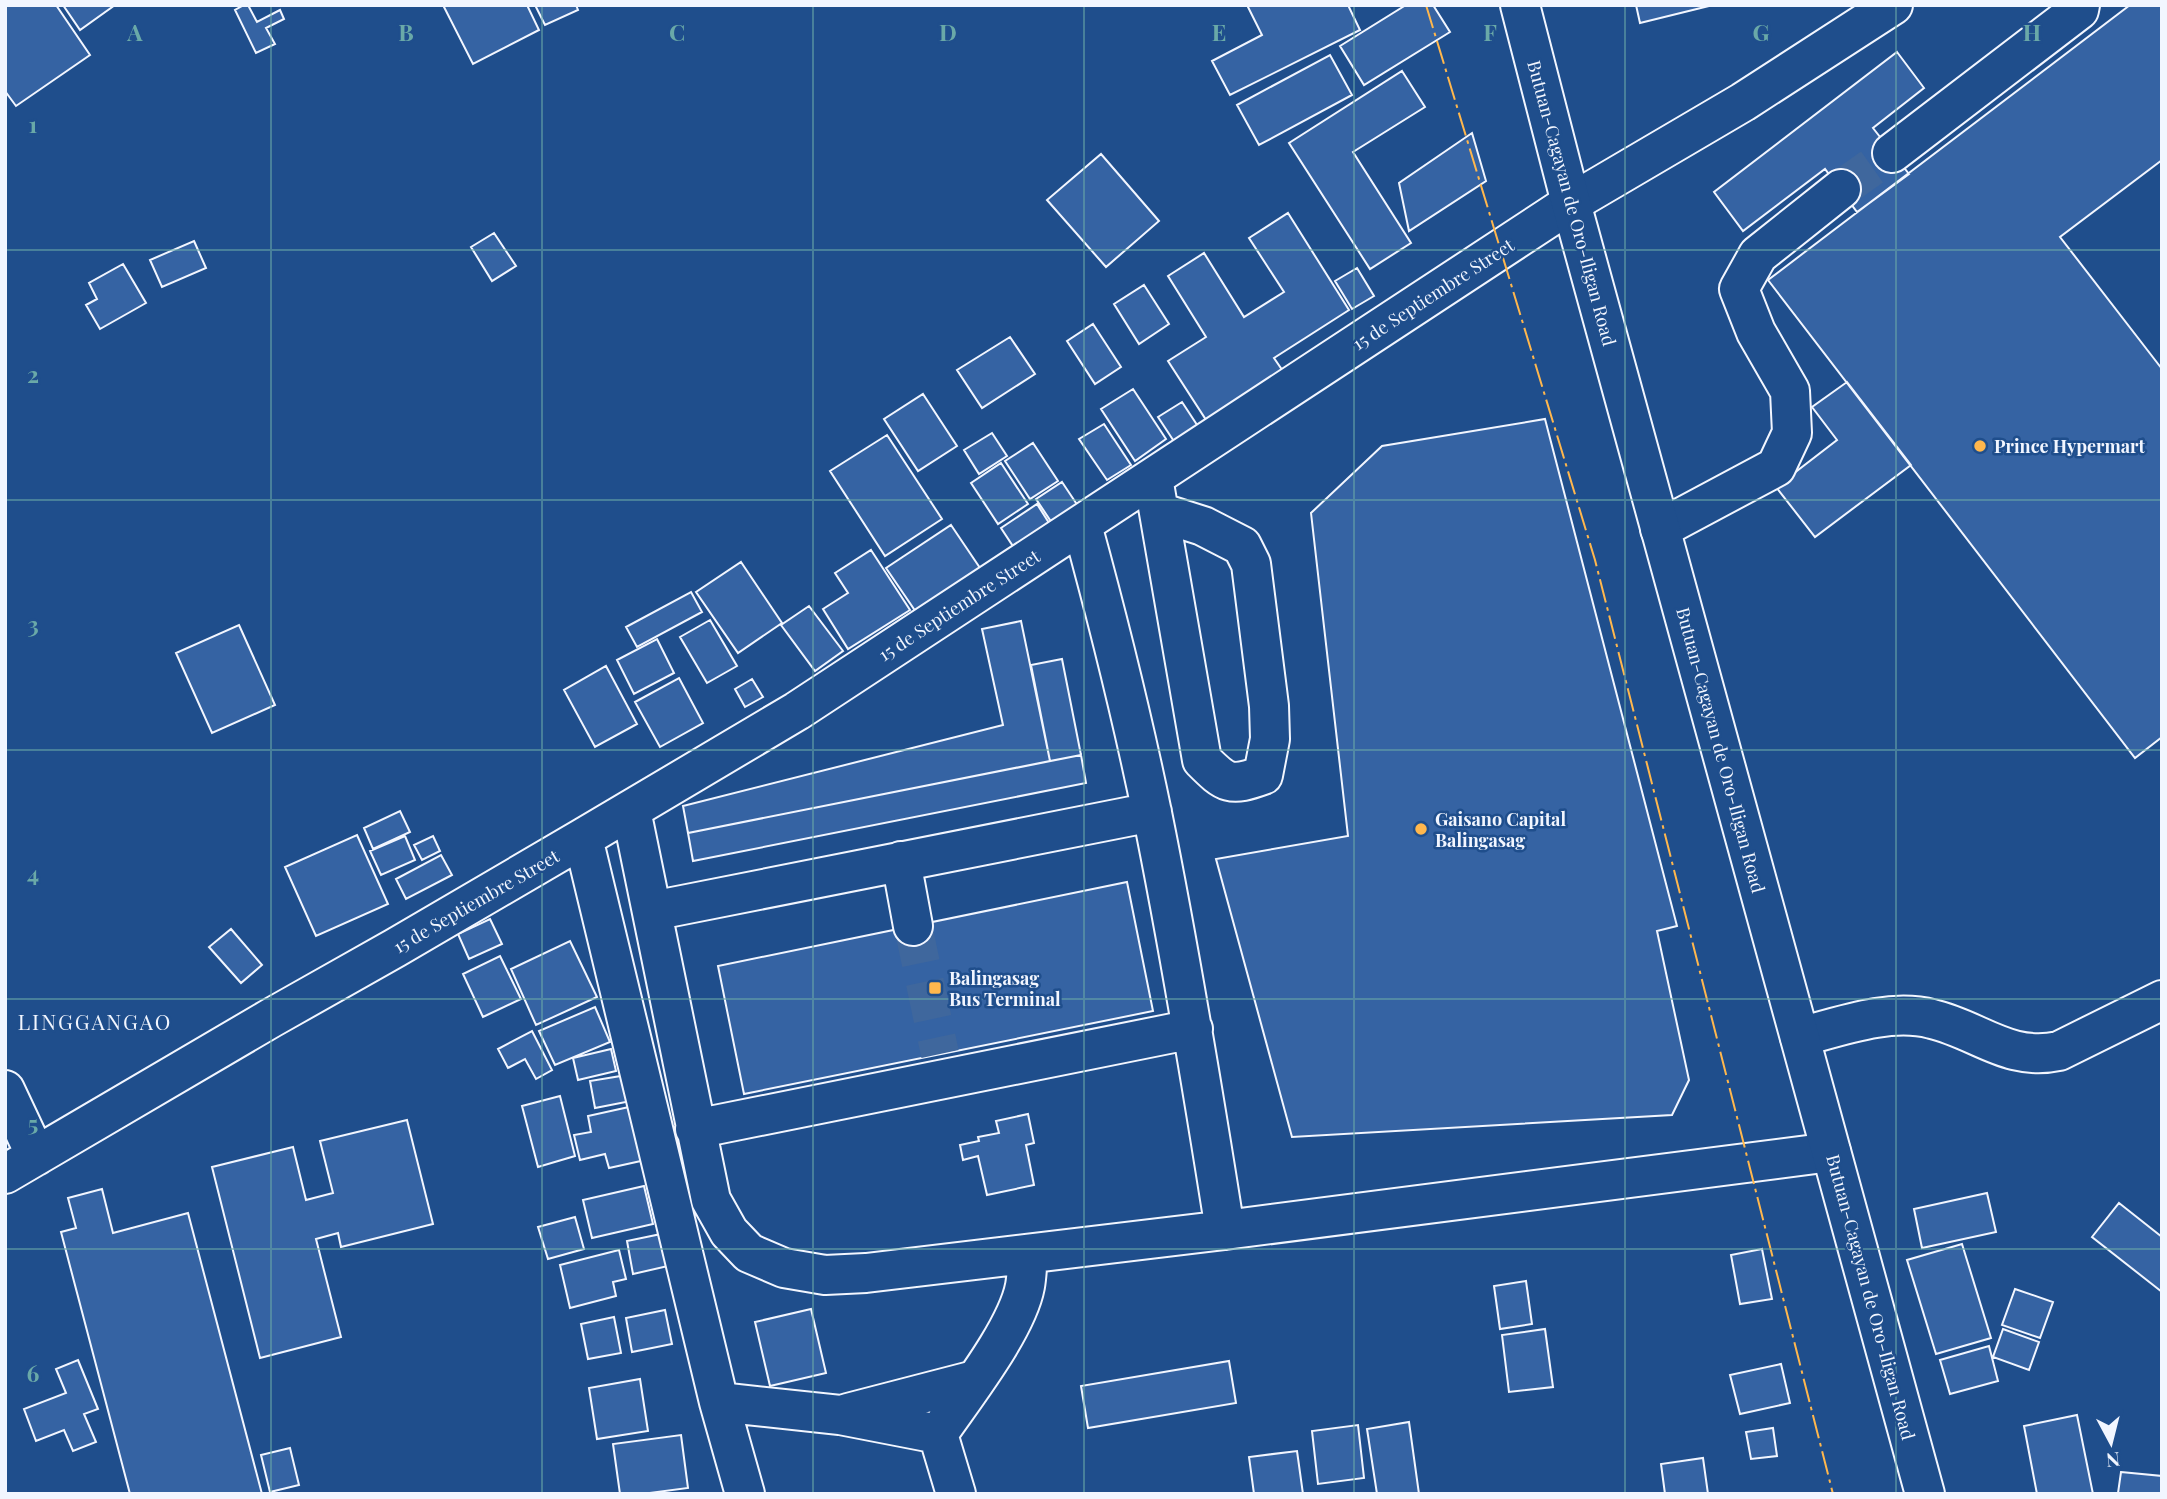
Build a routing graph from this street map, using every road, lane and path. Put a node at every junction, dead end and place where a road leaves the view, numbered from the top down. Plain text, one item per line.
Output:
1 (1520, 5) edge
2 (1894, 5) edge
3 (2080, 5) edge
4 (1892, 153) tunnel mouth
5 (1841, 190) tunnel mouth
6 (1572, 203) junction
7 (1156, 495) junction
8 (1082, 525) junction
9 (1660, 529) junction
10 (631, 810) junction
11 (1152, 812) junction
12 (583, 838) junction
13 (901, 861) junction
14 (652, 911) junction
15 (914, 926) tunnel mouth
16 (2162, 1000) edge
17 (1193, 1029) junction
18 (1800, 1037) junction
19 (5, 1090) edge
20 (695, 1129) junction
21 (1831, 1152) junction
22 (20, 1165) edge
23 (1226, 1230) junction
24 (1028, 1254) junction
25 (975, 1380) junction
26 (719, 1402) junction
27 (840, 1415) junction
28 (938, 1434) junction
29 (745, 1494) edge
30 (956, 1494) edge
31 (1925, 1494) edge

1 - 6 main road, Butuan-Cagayan de Oro-Iligan Road
2 - 6 main road, 15 de Septiembre Street
3 - 4 main road
5 - 9 main road
6 - 7 main road, 15 de Septiembre Street
6 - 9 main road, Butuan-Cagayan de Oro-Iligan Road
7 - 7 main road
7 - 8 main road, 15 de Septiembre Street
8 - 10 main road, 15 de Septiembre Street
8 - 11 main road
9 - 18 main road, Butuan-Cagayan de Oro-Iligan Road
10 - 12 main road, 15 de Septiembre Street
10 - 14 main road
11 - 13 main road
11 - 17 main road
12 - 22 main road, 15 de Septiembre Street
12 - 26 main road
13 - 14 main road
13 - 15 main road
14 - 20 main road
16 - 18 main road
17 - 20 main road
17 - 23 main road
18 - 21 main road, Butuan-Cagayan de Oro-Iligan Road
19 - 22 main road
20 - 24 main road
21 - 23 main road
21 - 31 main road, Butuan-Cagayan de Oro-Iligan Road
23 - 24 main road
24 - 25 main road
25 - 27 main road
25 - 28 main road
26 - 27 main road
26 - 29 main road
27 - 28 main road
28 - 30 main road

